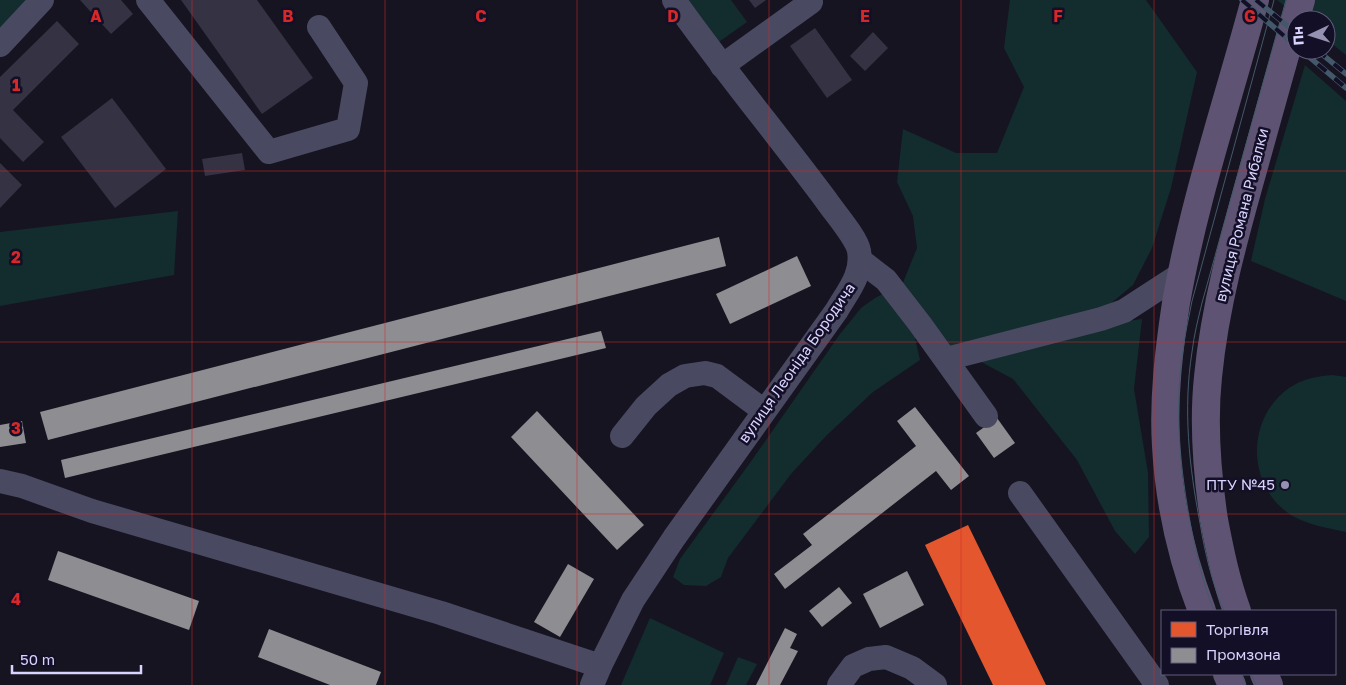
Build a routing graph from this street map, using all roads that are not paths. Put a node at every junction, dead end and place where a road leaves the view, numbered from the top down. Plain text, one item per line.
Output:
1 (42, 0) edge
2 (148, 0) edge
3 (674, 0) edge
4 (1255, 0) edge
5 (1301, 0) edge
6 (814, 1) edge
7 (319, 27) dead end
8 (0, 45) edge
9 (722, 66) junction
10 (860, 260) junction
11 (1181, 274) junction
12 (946, 359) junction
13 (764, 411) junction
14 (986, 416) dead end
15 (622, 436) dead end
16 (0, 482) edge
17 (1020, 493) dead end
18 (1202, 610) edge
19 (1237, 610) edge
20 (596, 676) edge
21 (839, 685) edge
22 (935, 685) edge
23 (1158, 685) edge

1 - 8 street
2 - 7 street
3 - 9 street
4 - 11 main road
5 - 19 main road, вулиця Романа Рибалки
6 - 9 street
9 - 10 street
10 - 12 street
10 - 13 street, вулиця Леоніда Бородича
11 - 12 street
11 - 18 main road
12 - 14 street
13 - 15 street
13 - 20 street, вулиця Леоніда Бородича
16 - 20 street
17 - 23 street
21 - 22 street

